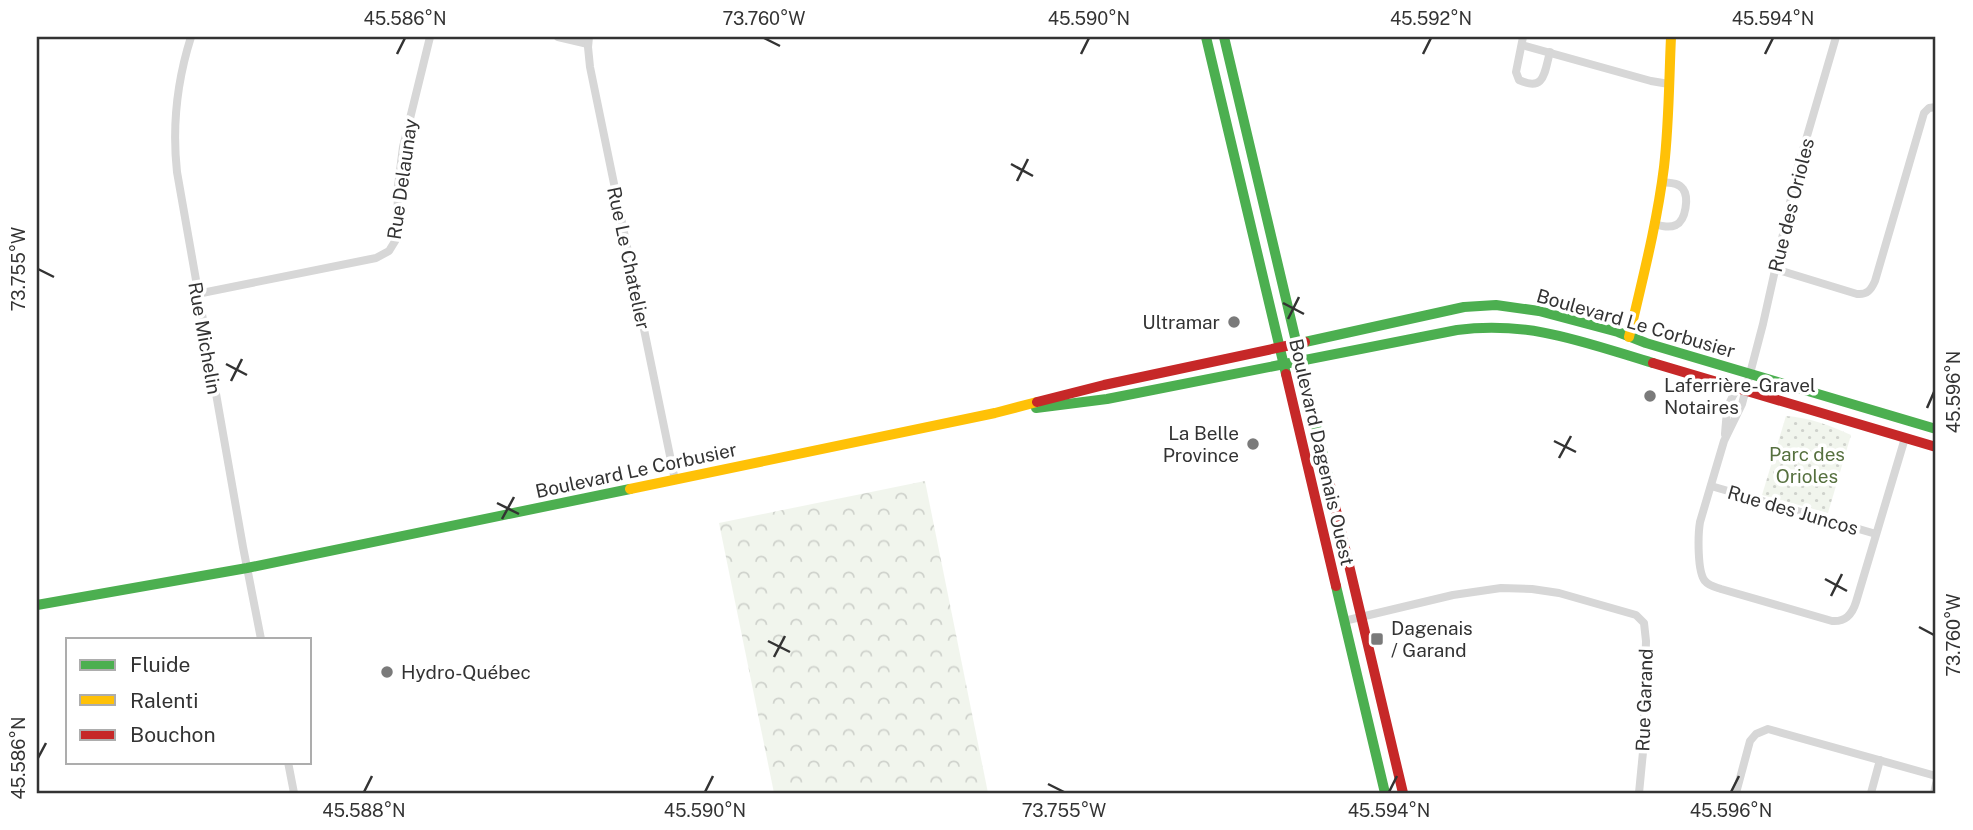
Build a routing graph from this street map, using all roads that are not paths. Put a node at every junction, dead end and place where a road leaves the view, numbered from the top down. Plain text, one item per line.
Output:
1 (191, 37) edge
2 (430, 37) edge
3 (558, 37) edge
4 (1206, 37) edge
5 (1224, 37) edge
6 (1671, 37) edge
7 (1836, 37) edge
8 (589, 40) edge
9 (1522, 41) edge
10 (1550, 52) junction
11 (1669, 84) junction
12 (1936, 107) edge
13 (1662, 182) junction
14 (1654, 224) junction
15 (1775, 269) junction
16 (197, 294) junction
17 (1629, 337) junction
18 (1297, 343) junction
19 (1280, 348) junction
20 (1301, 362) junction
21 (1284, 364) junction
22 (1748, 374) junction
23 (1741, 389) junction
24 (995, 413) junction
25 (1936, 429) edge
26 (1905, 438) junction
27 (1724, 441) junction
28 (1936, 447) edge
29 (675, 480) junction
30 (1711, 486) junction
31 (1876, 534) junction
32 (247, 568) junction
33 (37, 604) edge
34 (1361, 617) junction
35 (1345, 621) junction
36 (261, 638) edge
37 (1880, 760) junction
38 (288, 764) edge
39 (1936, 776) edge
40 (1936, 784) edge
41 (294, 793) edge
42 (1385, 793) edge
43 (1403, 793) edge
44 (1639, 793) edge
45 (1736, 793) edge
46 (1871, 793) edge
47 (1934, 793) edge

1 - 16 street, Rue Michelin
2 - 16 street, Rue Delaunay
3 - 8 street
4 - 19 street, Boulevard Dagenais Ouest
5 - 18 street, Boulevard Dagenais Ouest
6 - 11 street
7 - 15 street, Rue des Orioles
8 - 29 street, Rue Le Chatelier
9 - 10 street
9 - 10 street
10 - 11 street
11 - 13 street
12 - 15 street
13 - 14 street
13 - 14 street
14 - 17 street
15 - 22 street, Rue des Orioles
16 - 32 street, Rue Michelin
17 - 18 street, Boulevard Le Corbusier
17 - 22 street, Boulevard Le Corbusier
18 - 19 street, Boulevard Le Corbusier
18 - 20 street, Boulevard Dagenais Ouest
19 - 21 street, Boulevard Dagenais Ouest
19 - 24 street, Boulevard Le Corbusier
20 - 21 street, Boulevard Le Corbusier
20 - 23 street, Boulevard Le Corbusier
20 - 34 street, Boulevard Dagenais Ouest
21 - 24 street, Boulevard Le Corbusier
21 - 35 street, Boulevard Dagenais Ouest
22 - 23 street, Rue des Orioles
22 - 25 street, Boulevard Le Corbusier
23 - 26 street, Boulevard Le Corbusier
23 - 27 street, Rue des Orioles
23 - 27 street, Rue des Orioles
24 - 29 street, Boulevard Le Corbusier
26 - 28 street, Boulevard Le Corbusier
26 - 31 street, Rue des Orioles
27 - 30 street, Rue des Orioles
29 - 32 street, Boulevard Le Corbusier
30 - 31 street, Rue des Juncos
30 - 31 street, Rue des Orioles
32 - 33 street, Boulevard Le Corbusier
32 - 36 street, Rue Michelin
34 - 35 street, Rue Garand
34 - 43 street, Boulevard Dagenais Ouest
34 - 44 street, Rue Garand
35 - 42 street, Boulevard Dagenais Ouest
37 - 39 street
37 - 45 street
37 - 46 street
38 - 41 street
40 - 47 street

